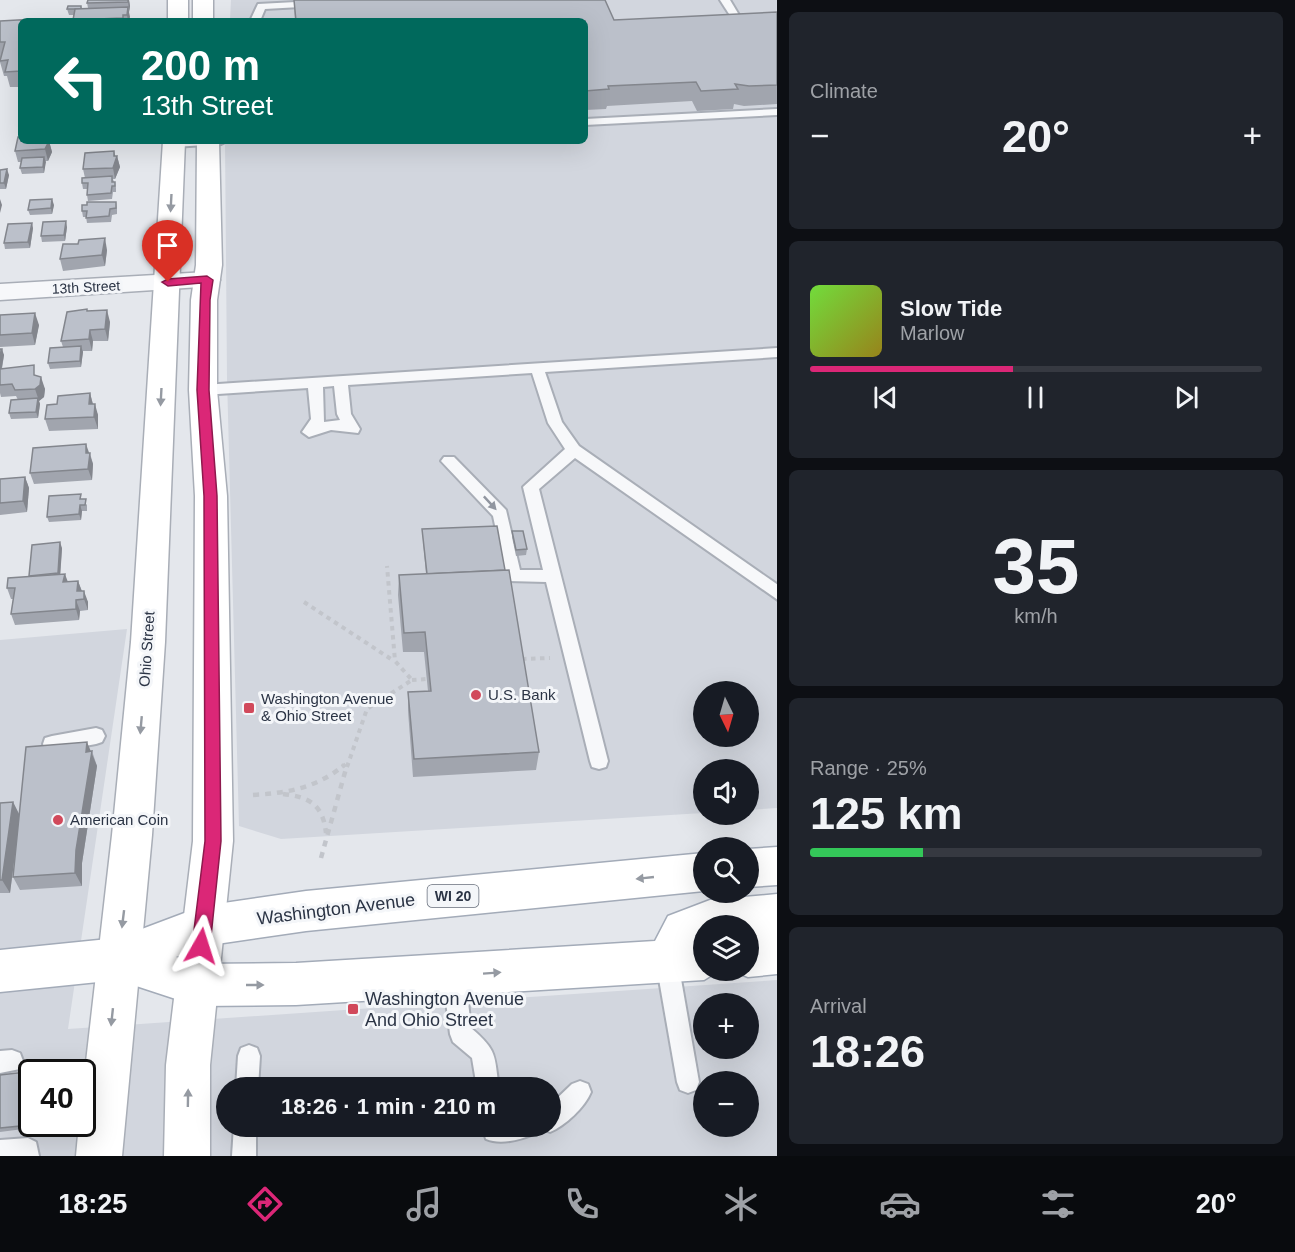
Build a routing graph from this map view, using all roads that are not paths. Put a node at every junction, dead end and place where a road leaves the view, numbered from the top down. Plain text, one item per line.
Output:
1 (178, 0) edge
2 (203, 0) edge
3 (725, 0) edge
4 (730, 0) edge
5 (330, 4) edge
6 (723, 16) edge
7 (178, 18) edge
8 (203, 18) edge
9 (256, 18) edge
10 (777, 112) edge
11 (588, 122) edge
12 (174, 144) edge
13 (208, 144) edge
14 (207, 280) junction
15 (168, 282) junction
16 (0, 292) edge
17 (777, 352) edge
18 (537, 368) junction
19 (341, 381) junction
20 (315, 382) junction
21 (203, 390) junction
22 (574, 450) junction
23 (449, 460) dead end
24 (555, 576) junction
25 (777, 594) edge
26 (96, 736) dead end
27 (52, 744) edge
28 (599, 761) dead end
29 (777, 866) edge
30 (759, 867) edge
31 (693, 873) edge
32 (777, 914) edge
33 (203, 926) junction
34 (777, 953) edge
35 (759, 955) edge
36 (118, 959) junction
37 (685, 961) edge
38 (0, 970) edge
39 (454, 976) junction
40 (197, 985) junction
41 (249, 1056) dead end
42 (248, 1077) edge
43 (486, 1077) edge
44 (688, 1082) dead end
45 (580, 1092) dead end
46 (561, 1110) edge
47 (245, 1137) edge
48 (0, 1152) edge
49 (27, 1156) edge
50 (99, 1156) edge
51 (187, 1156) edge
52 (244, 1156) edge

1 - 7 street
2 - 8 street
3 - 4 lane
3 - 6 lane
5 - 9 lane
10 - 11 lane
12 -> 15 street, Ohio Street
13 - 14 street
14 - 15 street, 13th Street
14 - 21 street
15 - 16 street, 13th Street
15 -> 36 street, Ohio Street
17 - 18 lane
18 - 19 lane
18 - 22 lane
19 - 20 lane
19 - 20 lane
20 - 21 lane
21 - 33 street
22 - 24 lane
22 - 25 lane
23 -> 24 lane
24 - 28 lane
26 - 27 lane
29 - 30 street
31 -> 33 street, Washington Avenue / WI 20
32 - 37 street
33 - 36 street, Washington Avenue / WI 20
33 - 40 street
34 - 35 street
36 - 38 street, Washington Avenue / WI 20
36 - 40 street, Washington Avenue / WI 20
36 -> 50 street, Ohio Street
39 -> 37 street, Washington Avenue / WI 20
37 - 44 lane
40 -> 39 street, Washington Avenue / WI 20
39 - 43 lane
51 -> 40 street
41 - 42 lane
45 - 46 lane
47 - 52 lane
48 - 49 lane

